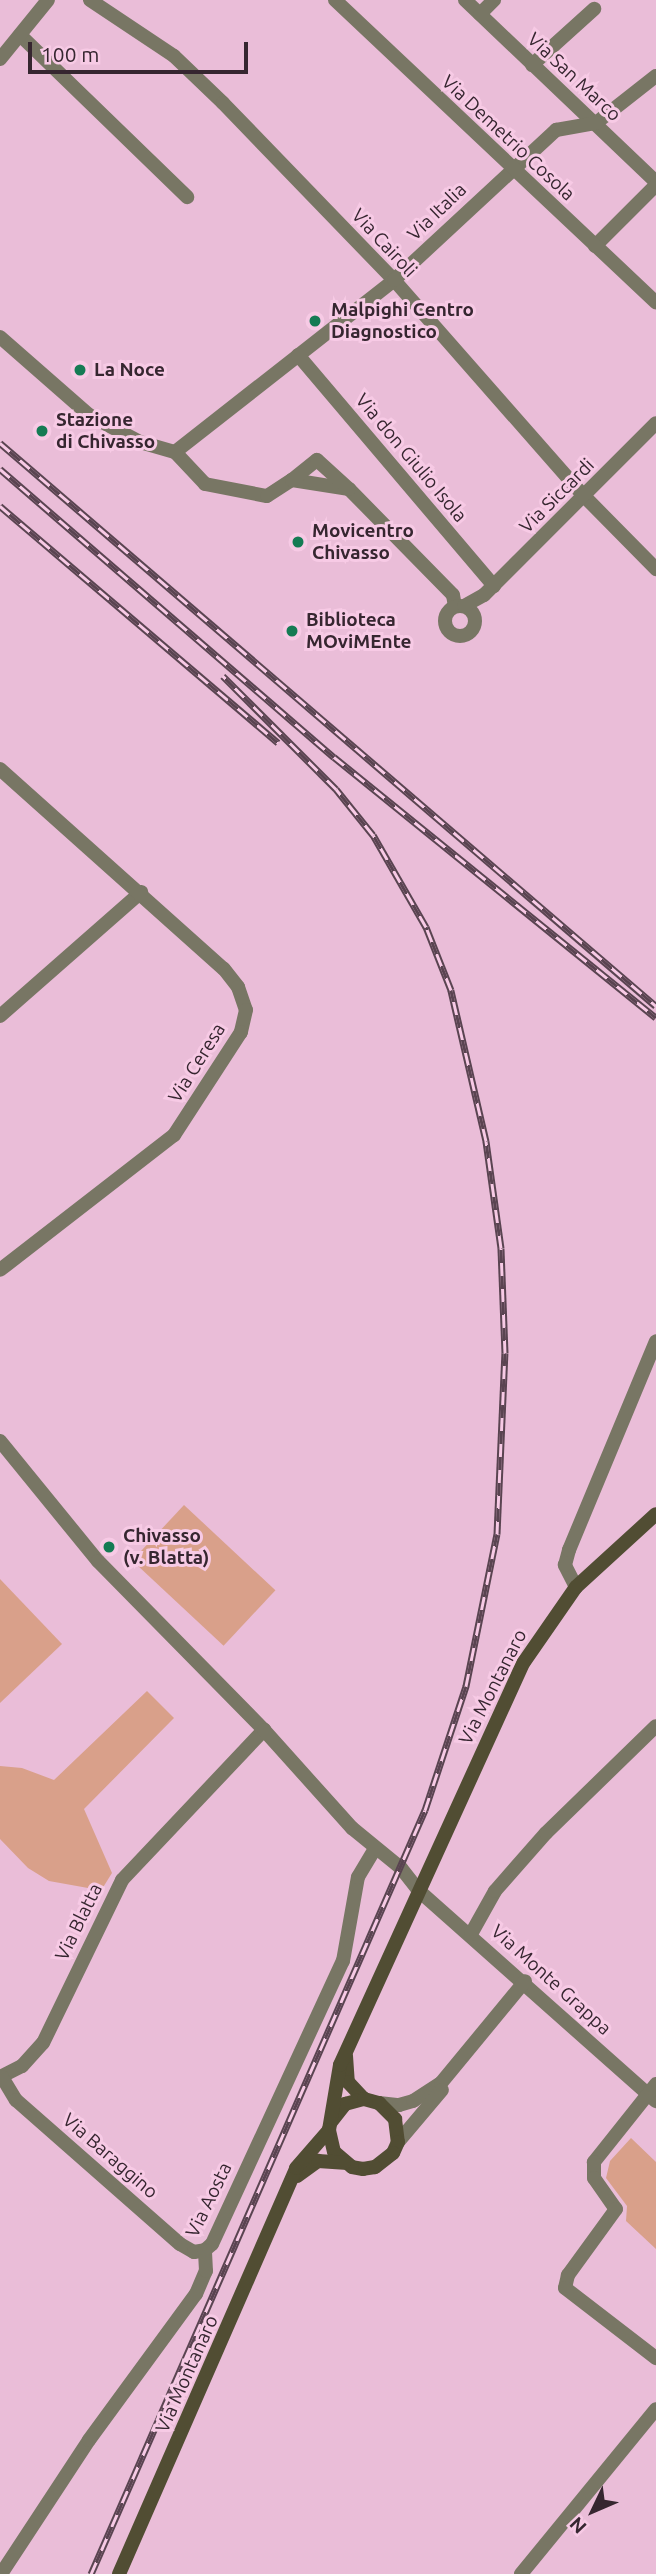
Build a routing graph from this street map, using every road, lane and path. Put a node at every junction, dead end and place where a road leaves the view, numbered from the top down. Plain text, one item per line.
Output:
1 (48, 0) edge
2 (90, 0) edge
3 (335, 0) edge
4 (465, 0) edge
5 (494, 0) edge
6 (594, 9) dead end
7 (480, 14) junction
8 (20, 35) junction
9 (0, 58) edge
10 (532, 65) junction
11 (656, 76) edge
12 (596, 123) junction
13 (511, 168) junction
14 (656, 184) edge
15 (187, 197) dead end
16 (595, 246) junction
17 (394, 280) junction
18 (656, 302) edge
19 (0, 337) edge
20 (298, 355) junction
21 (656, 423) edge
22 (175, 452) junction
23 (292, 480) junction
24 (349, 489) junction
25 (584, 496) junction
26 (656, 569) edge
27 (489, 590) junction
28 (0, 769) edge
29 (141, 892) junction
30 (0, 1016) edge
31 (0, 1270) edge
32 (656, 1341) edge
33 (0, 1441) edge
34 (656, 1514) edge
35 (576, 1587) junction
36 (656, 1726) edge
37 (264, 1730) junction
38 (375, 1849) junction
39 (418, 1890) junction
40 (471, 1934) junction
41 (525, 1981) junction
42 (346, 2054) junction
43 (457, 2068) junction
44 (1, 2077) edge
45 (653, 2092) edge
46 (364, 2099) junction
47 (379, 2103) junction
48 (330, 2126) junction
49 (398, 2142) junction
50 (345, 2163) junction
51 (288, 2189) junction
52 (205, 2250) junction
53 (656, 2358) edge
54 (656, 2409) edge
55 (1, 2574) edge
56 (119, 2574) edge
57 (521, 2574) edge

1 - 8 street
2 - 17 street, Via Cairoli
3 - 13 street, Via Demetrio Cosola
4 - 7 street, Via San Marco
5 - 7 street
6 - 10 street
7 - 10 street, Via San Marco
8 - 9 street
8 - 15 street
10 - 12 street, Via San Marco
11 - 12 street
12 - 13 street, Via Italia
12 - 14 street, Via San Marco
13 - 16 street, Via Demetrio Cosola
13 - 17 street, Via Italia
14 - 16 street
16 - 18 street, Via Demetrio Cosola
17 - 20 street, Via Italia
17 - 25 street, Via Cairoli
19 - 22 street
20 - 22 street, Via Italia
20 - 27 street, Via don Giulio Isola
21 - 25 street, Via Siccardi
22 - 23 street
23 - 24 street
23 - 24 street
24 - 27 street, Via Siccardi
25 - 26 street, Via Cairoli
25 - 27 street, Via Siccardi
28 - 29 street, Via Ceresa
29 - 30 street
29 - 31 street, Via Ceresa
32 - 35 street
33 - 37 street
34 - 35 main road, Via Montanaro
35 - 39 main road, Via Montanaro
36 - 40 street
37 - 38 street
37 - 44 street, Via Blatta
38 - 39 street
38 - 52 street, Via Aosta
39 - 40 street, Via Monte Grappa
39 - 42 main road, Via Montanaro
40 - 41 street, Via Monte Grappa
41 - 43 street
41 - 45 street, Via Monte Grappa
42 - 46 main road
42 - 48 main road, Via Montanaro
43 - 47 street
43 - 49 street
44 - 52 street, Via Baraggino
45 - 53 street
46 - 47 main road
46 - 48 main road
47 - 49 main road
48 - 50 main road
48 - 51 main road, Via Montanaro
49 - 50 main road
50 - 51 main road, Via Montanaro
51 - 56 main road, Via Montanaro
52 - 55 street, Via Aosta
54 - 57 street

